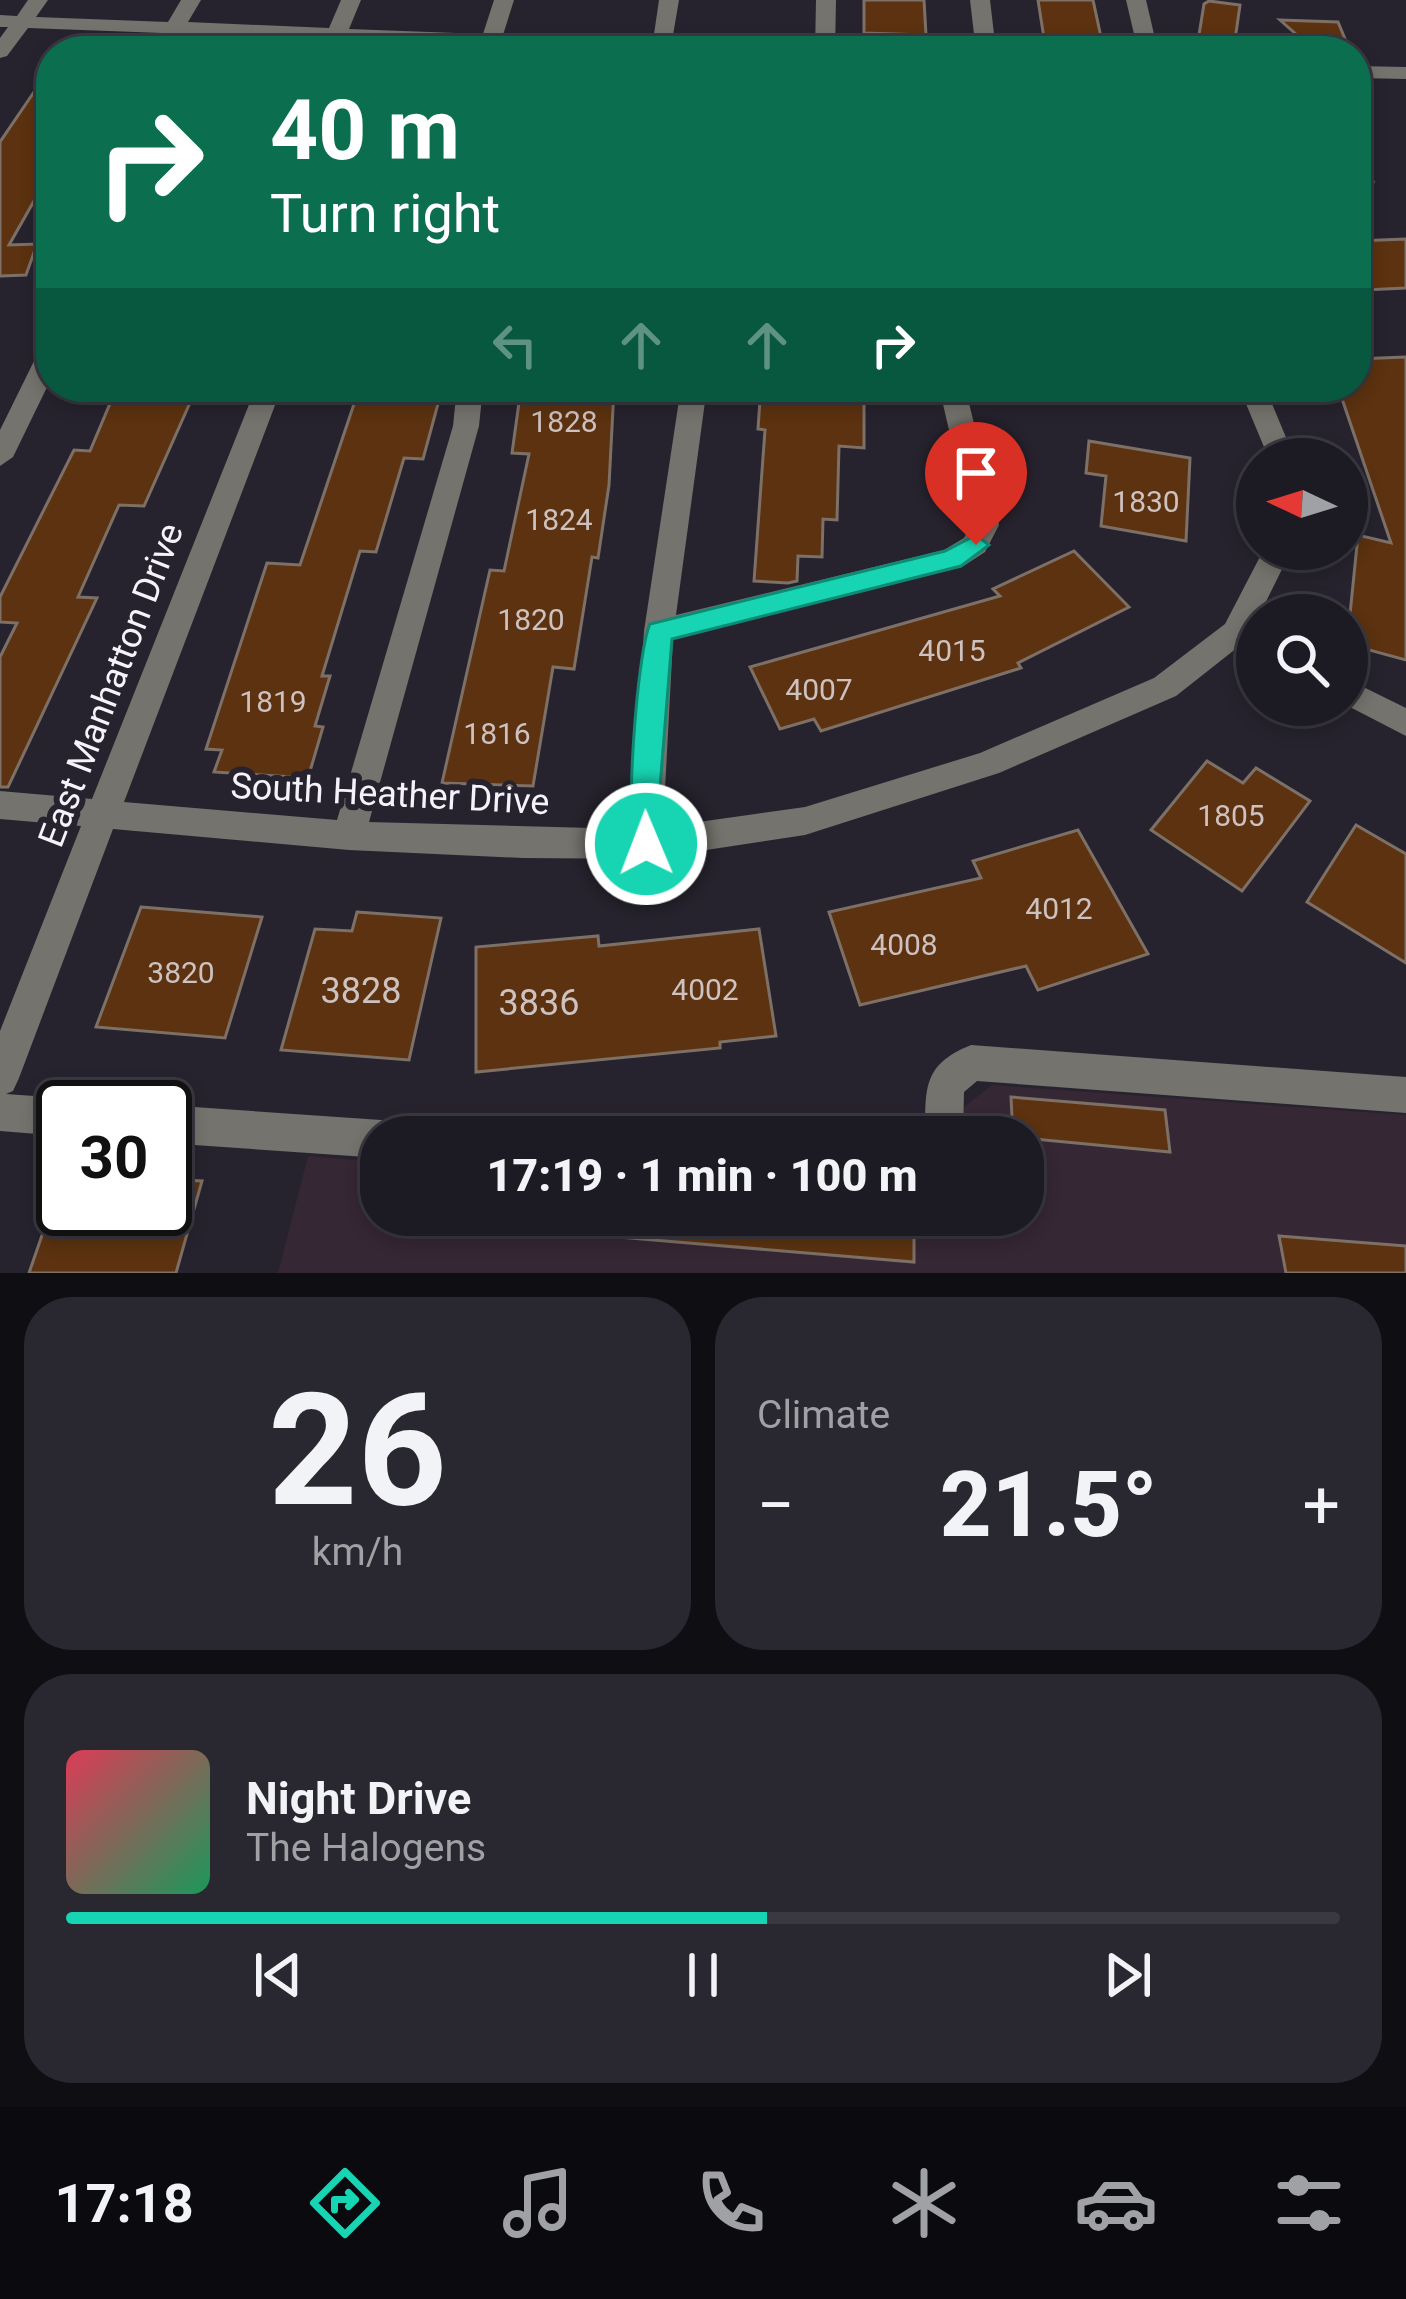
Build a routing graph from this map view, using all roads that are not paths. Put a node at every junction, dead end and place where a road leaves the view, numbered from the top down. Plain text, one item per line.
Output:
1 (38, 0) edge
2 (191, 0) edge
3 (351, 0) edge
4 (504, 0) edge
5 (669, 0) edge
6 (826, 0) edge
7 (980, 0) edge
8 (1136, 0) edge
9 (11, 21) edge
10 (174, 28) junction
11 (169, 36) edge
12 (259, 36) edge
13 (336, 36) edge
14 (492, 36) edge
15 (664, 36) edge
16 (825, 36) edge
17 (984, 36) edge
18 (1144, 36) edge
19 (0, 52) edge
20 (1371, 72) edge
21 (1406, 73) edge
22 (36, 384) edge
23 (263, 402) edge
24 (468, 402) edge
25 (692, 402) edge
26 (956, 402) edge
27 (1258, 402) edge
28 (1273, 438) edge
29 (0, 458) edge
30 (659, 632) junction
31 (1236, 643) edge
32 (1368, 702) edge
33 (1406, 723) edge
34 (0, 805) edge
35 (103, 814) junction
36 (349, 836) junction
37 (646, 844) junction
38 (0, 1078) edge
39 (1406, 1094) edge
40 (0, 1112) edge
41 (36, 1115) edge
42 (944, 1116) edge
43 (192, 1126) edge
44 (360, 1138) edge

1 - 9 street
2 - 10 street
3 - 13 street
4 - 14 street
5 - 15 street
6 - 16 street
7 - 17 street
8 - 18 street
9 - 10 street
9 - 19 street
10 - 11 street
10 - 12 street
20 - 21 street
22 - 29 street
23 - 35 street, East Manhatton Drive
24 - 36 street
25 - 30 street
26 - 30 street
27 - 28 street
30 - 37 street
31 - 37 street, South Heather Drive
32 - 33 street
34 - 35 street, South Heather Drive
35 - 36 street, South Heather Drive
35 - 38 street, East Manhatton Drive
36 - 37 street, South Heather Drive
39 - 42 street
40 - 41 street
43 - 44 street

